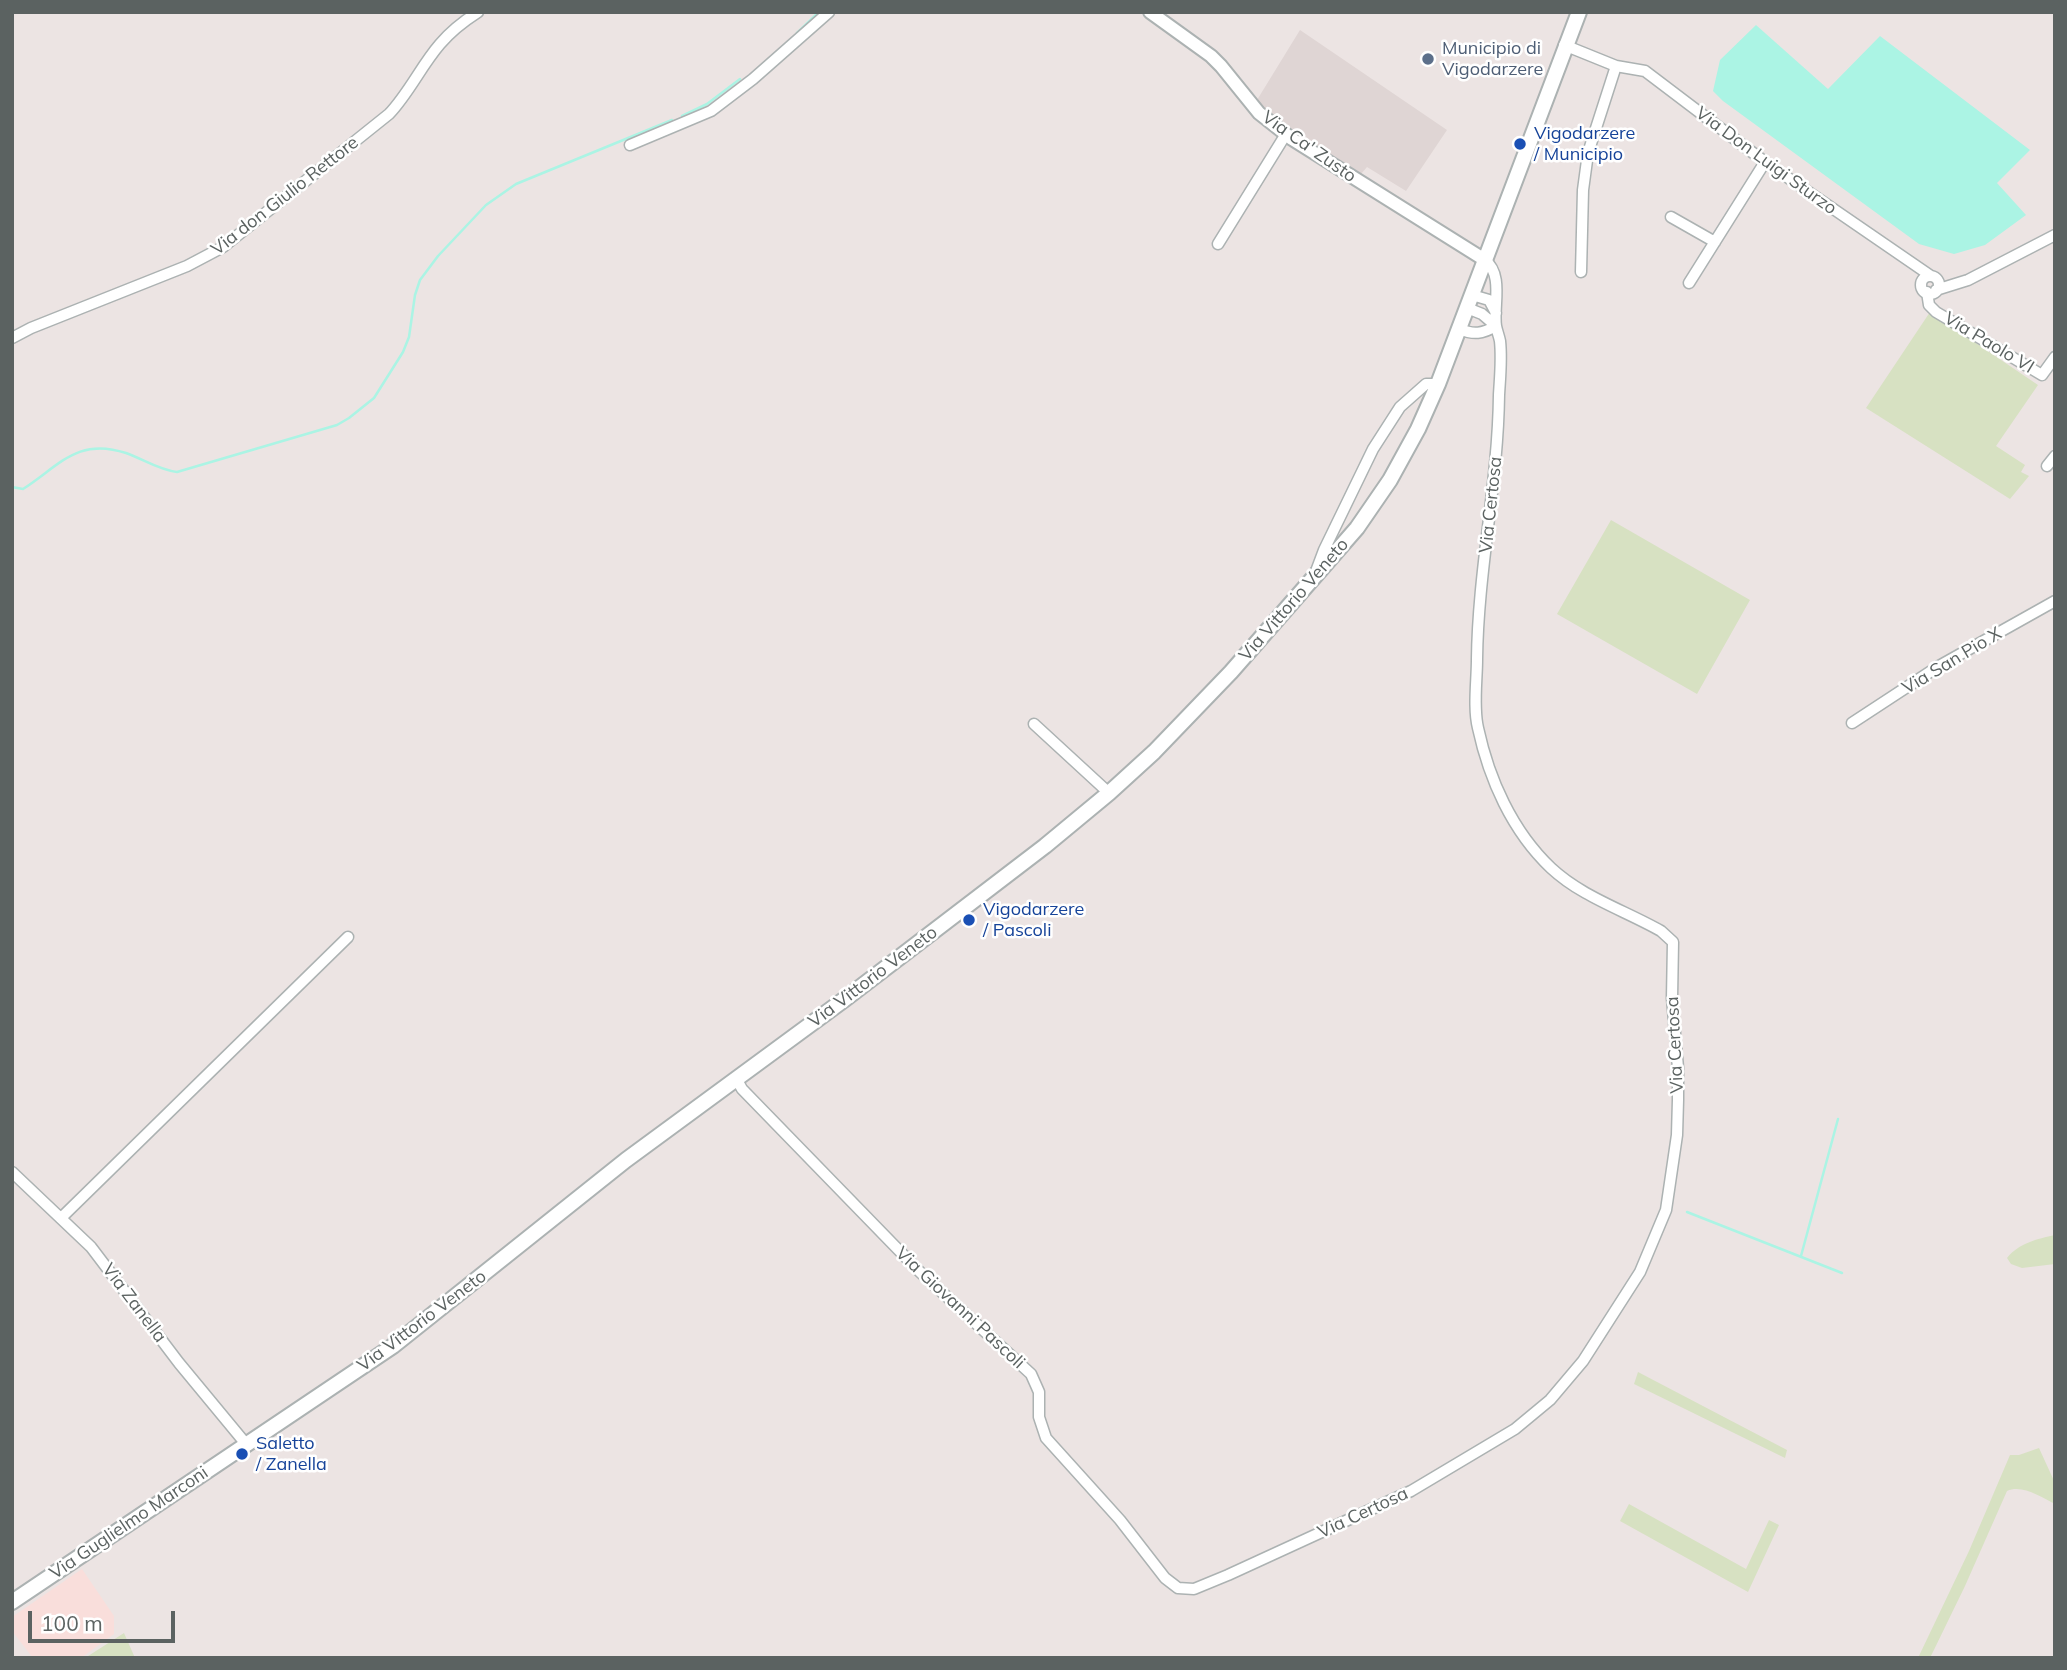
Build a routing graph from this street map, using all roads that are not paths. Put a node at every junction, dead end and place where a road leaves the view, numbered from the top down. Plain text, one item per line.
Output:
1 (478, 12) edge
2 (829, 12) edge
3 (1150, 12) edge
4 (1579, 12) edge
5 (1564, 46) junction
6 (1616, 66) junction
7 (1286, 134) junction
8 (631, 145) dead end
9 (1765, 162) junction
10 (1671, 217) dead end
11 (2055, 235) edge
12 (1714, 242) junction
13 (1218, 244) dead end
14 (1485, 261) junction
15 (1581, 272) dead end
16 (1689, 283) dead end
17 (1931, 284) junction
18 (1470, 302) junction
19 (1496, 313) junction
20 (1496, 326) junction
21 (1459, 329) junction
22 (12, 338) edge
23 (2055, 357) edge
24 (1438, 384) junction
25 (2055, 456) edge
26 (2048, 466) dead end
27 (1314, 578) junction
28 (2055, 601) edge
29 (1852, 723) dead end
30 (1034, 724) dead end
31 (1109, 793) junction
32 (348, 937) dead end
33 (736, 1078) junction
34 (12, 1172) edge
35 (61, 1217) junction
36 (246, 1444) junction
37 (1178, 1588) joint
38 (12, 1602) edge

1 - 22 street, Via don Giulio Rettore
2 - 8 street
3 - 7 street, Via Ca' Zusto
4 - 5 main road, Via Vittorio Veneto
5 - 6 street, Via Don Luigi Sturzo
5 - 14 main road, Via Vittorio Veneto
6 - 9 street, Via Don Luigi Sturzo
6 - 15 street
7 - 13 street
7 - 14 street, Via Ca' Zusto
9 - 12 street
9 - 17 street, Via Don Luigi Sturzo
10 - 12 street
11 - 17 street
12 - 16 street
14 - 18 main road, Via Vittorio Veneto
14 - 19 street, Via Certosa
17 - 23 street, Via Paolo VI
18 - 19 street
18 - 20 street
18 - 21 main road, Via Vittorio Veneto
19 - 20 street, Via Certosa
20 - 21 street
20 - 37 street, Via Certosa
21 - 24 main road, Via Vittorio Veneto
24 - 27 main road, Via Vittorio Veneto
24 - 27 street
25 - 26 street
27 - 31 main road, Via Vittorio Veneto
28 - 29 street, Via San Pio X
30 - 31 street
31 - 33 main road, Via Vittorio Veneto
32 - 35 street
33 - 36 main road, Via Vittorio Veneto
33 - 37 street, Via Giovanni Pascoli
34 - 35 street, Via Zanella
35 - 36 street, Via Zanella
36 - 38 main road, Via Guglielmo Marconi

